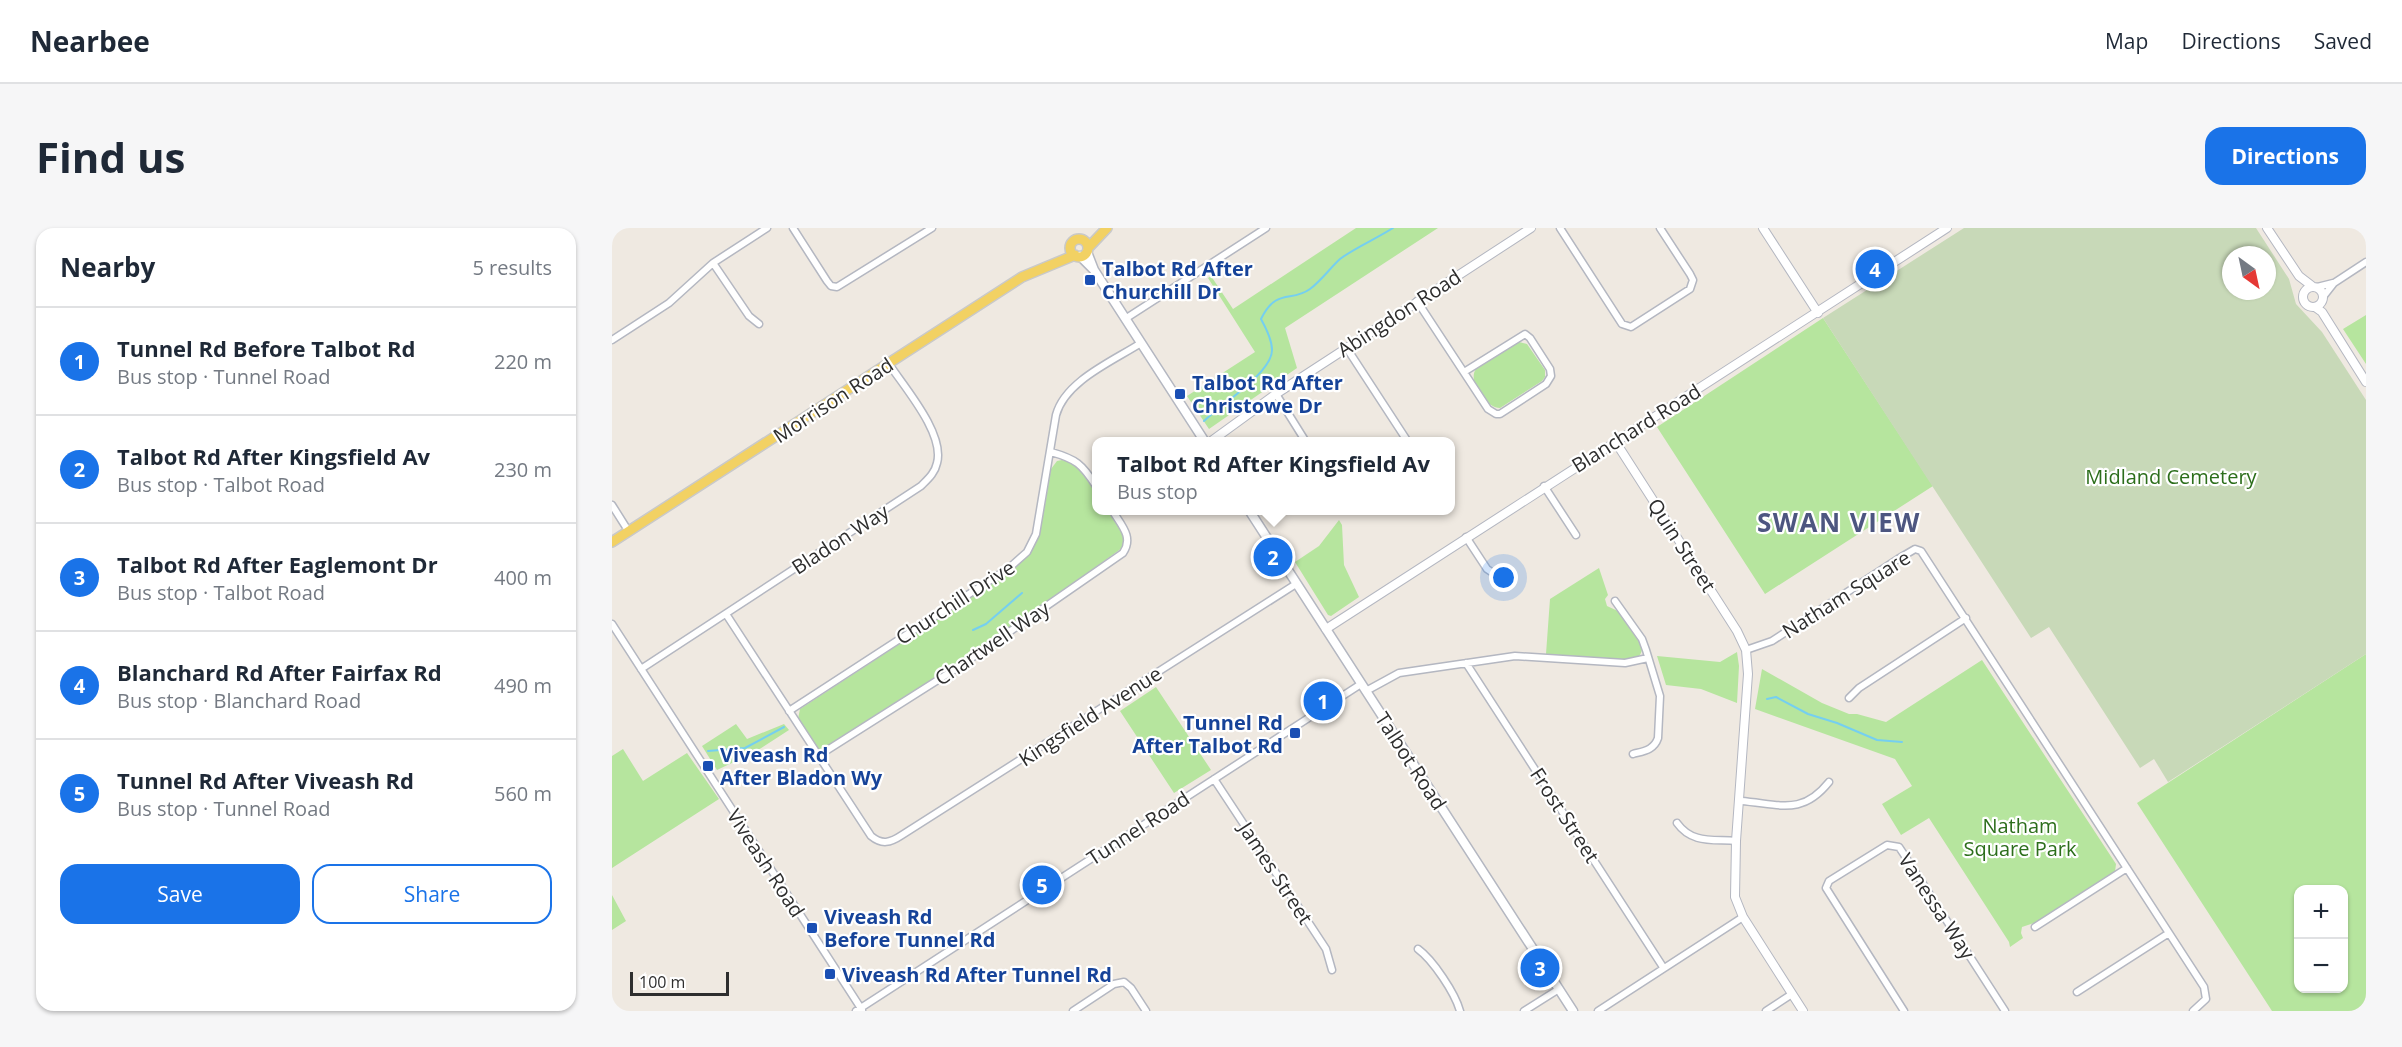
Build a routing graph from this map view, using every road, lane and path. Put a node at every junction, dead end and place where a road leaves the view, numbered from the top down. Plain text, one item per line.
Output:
1 (767, 228) edge
2 (793, 228) edge
3 (932, 228) edge
4 (1105, 228) edge
5 (1266, 228) edge
6 (1531, 228) edge
7 (1560, 228) edge
8 (1660, 228) edge
9 (1763, 228) edge
10 (1947, 228) edge
11 (2267, 228) edge
12 (1080, 252) junction
13 (2366, 262) edge
14 (713, 263) junction
15 (2299, 276) junction
16 (2334, 283) junction
17 (2315, 287) junction
18 (2303, 292) junction
19 (1418, 301) junction
20 (2320, 304) junction
21 (1818, 313) junction
22 (1125, 319) junction
23 (759, 324) dead end
24 (612, 340) edge
25 (1141, 343) junction
26 (1346, 347) junction
27 (889, 364) junction
28 (1464, 372) junction
29 (2366, 382) edge
30 (1276, 394) junction
31 (1201, 437) edge
32 (1216, 437) edge
33 (1303, 437) edge
34 (1405, 437) edge
35 (1614, 441) junction
36 (1051, 452) junction
37 (1092, 480) edge
38 (1544, 486) junction
39 (612, 506) edge
40 (1115, 515) edge
41 (1252, 515) edge
42 (628, 532) junction
43 (1576, 535) dead end
44 (1466, 537) junction
45 (612, 542) edge
46 (1499, 577) dead end
47 (1296, 584) junction
48 (1615, 601) dead end
49 (726, 614) junction
50 (1966, 618) junction
51 (612, 624) edge
52 (1326, 629) junction
53 (1746, 650) junction
54 (1648, 658) junction
55 (1466, 663) junction
56 (641, 669) junction
57 (1363, 687) junction
58 (1850, 698) dead end
59 (789, 711) junction
60 (1633, 754) dead end
61 (818, 756) junction
62 (1214, 778) junction
63 (1829, 782) dead end
64 (1741, 801) junction
65 (1677, 823) dead end
66 (1736, 841) junction
67 (2127, 868) junction
68 (1743, 917) junction
69 (2035, 927) dead end
70 (2169, 933) junction
71 (1418, 950) dead end
72 (1663, 967) junction
73 (1332, 970) dead end
74 (1559, 989) junction
75 (2077, 992) dead end
76 (1792, 994) junction
77 (859, 1010) edge
78 (1073, 1011) edge
79 (1146, 1011) edge
80 (1460, 1011) edge
81 (1524, 1011) edge
82 (1573, 1011) edge
83 (1598, 1011) edge
84 (1766, 1011) edge
85 (1803, 1011) edge
86 (1904, 1011) edge
87 (2005, 1011) edge
88 (2193, 1011) edge

1 - 14 street
2 - 3 street
4 - 12 main road, Morrison Road
4 - 12 main road, Morrison Road
5 - 22 street
6 - 19 street, Abingdon Road
7 - 8 street
9 - 21 street
10 - 21 street, Blanchard Road
11 - 15 street
12 - 22 main road
12 - 27 main road, Morrison Road
13 - 16 street
14 - 23 street
14 - 24 street
15 - 17 street
15 - 18 street
16 - 17 street
16 - 20 street
17 - 18 street
17 - 20 street
18 - 20 street
19 - 26 street, Abingdon Road
19 - 28 street
20 - 29 street
21 - 35 street, Blanchard Road
22 - 25 main road
25 - 31 main road
25 - 36 street, Churchill Drive
26 - 30 street, Abingdon Road
26 - 34 street
27 - 42 main road, Morrison Road
27 - 49 street, Bladon Way
28 - 28 street
30 - 32 street, Abingdon Road
30 - 33 street
35 - 38 street, Blanchard Road
35 - 53 street, Quin Street
36 - 37 street
36 - 59 street, Churchill Drive
38 - 43 street
38 - 44 street, Blanchard Road
39 - 42 street
40 - 61 street, Chartwell Way
41 - 47 main road, Talbot Road
42 - 45 main road, Morrison Road
44 - 46 street
44 - 52 street, Blanchard Road
47 - 52 main road, Talbot Road
47 - 61 street, Kingsfield Avenue
48 - 54 street
49 - 56 street, Bladon Way
49 - 59 street
50 - 53 street, Natham Square
50 - 58 street
50 - 67 street, Natham Square
51 - 56 street, Viveash Road
52 - 57 main road, Talbot Road
53 - 64 street
54 - 55 street, Tunnel Road
54 - 60 street
55 - 57 street, Tunnel Road
55 - 72 street, Frost Street
56 - 77 street, Viveash Road
57 - 62 street, Tunnel Road
57 - 74 main road, Talbot Road
59 - 61 street
62 - 73 street, James Street
62 - 77 street, Tunnel Road
63 - 64 street
64 - 66 street
65 - 66 street
66 - 68 street
67 - 69 street
67 - 70 street, Natham Square
68 - 72 street
68 - 76 street
70 - 75 street
70 - 88 street, Natham Square
71 - 80 street
72 - 83 street
74 - 81 street
74 - 82 main road, Talbot Road
76 - 84 street
76 - 85 street
78 - 79 street
86 - 87 street, Vanessa Way

